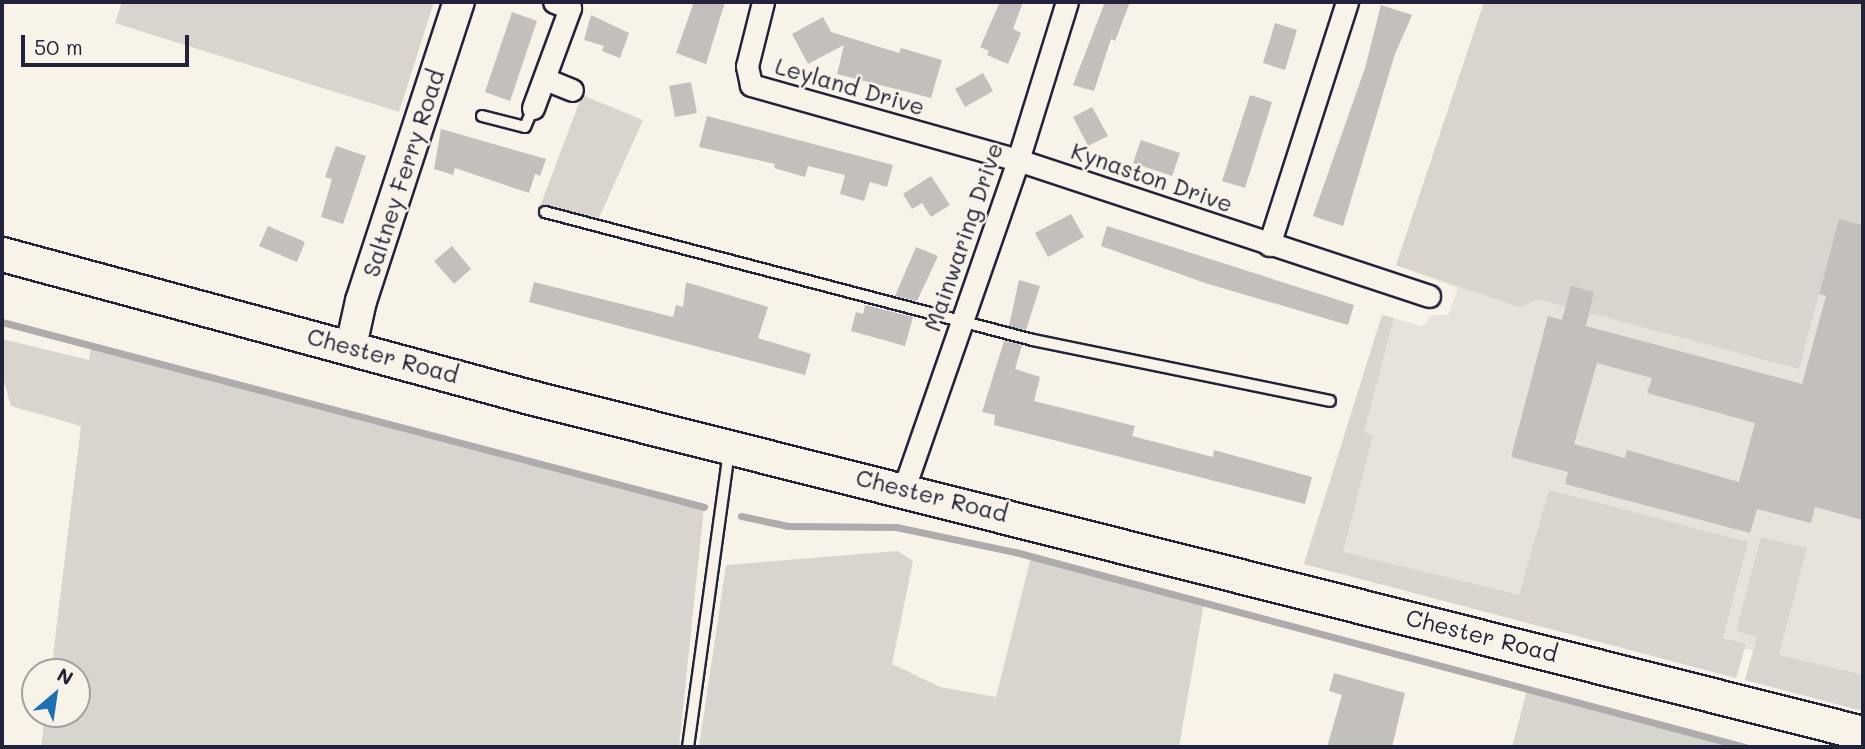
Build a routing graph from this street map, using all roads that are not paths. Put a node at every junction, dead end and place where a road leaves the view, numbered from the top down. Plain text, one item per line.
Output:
1 (459, 2) edge
2 (763, 2) edge
3 (1067, 2) edge
4 (1347, 2) edge
5 (566, 4) edge
6 (545, 79) junction
7 (572, 90) dead end
8 (533, 108) joint
9 (482, 116) dead end
10 (1018, 160) junction
11 (545, 212) dead end
12 (1269, 245) junction
13 (2, 254) edge
14 (1429, 296) dead end
15 (962, 322) junction
16 (351, 346) junction
17 (1330, 401) dead end
18 (730, 445) junction
19 (904, 488) junction
20 (1863, 733) edge
21 (688, 747) edge

1 - 16 main road, Saltney Ferry Road
2 - 10 street, Leyland Drive
3 - 10 street, Mainwaring Drive
4 - 12 street
5 - 6 street
6 - 7 street
6 - 8 street
8 - 9 lane
10 - 12 street, Kynaston Drive
10 - 15 street, Mainwaring Drive
11 - 15 lane
12 - 14 street, Kynaston Drive
13 - 16 main road, Chester Road
15 - 17 lane
15 - 19 street, Mainwaring Drive
16 - 18 main road, Chester Road
18 - 19 main road, Chester Road
18 - 21 lane
19 - 20 main road, Chester Road

